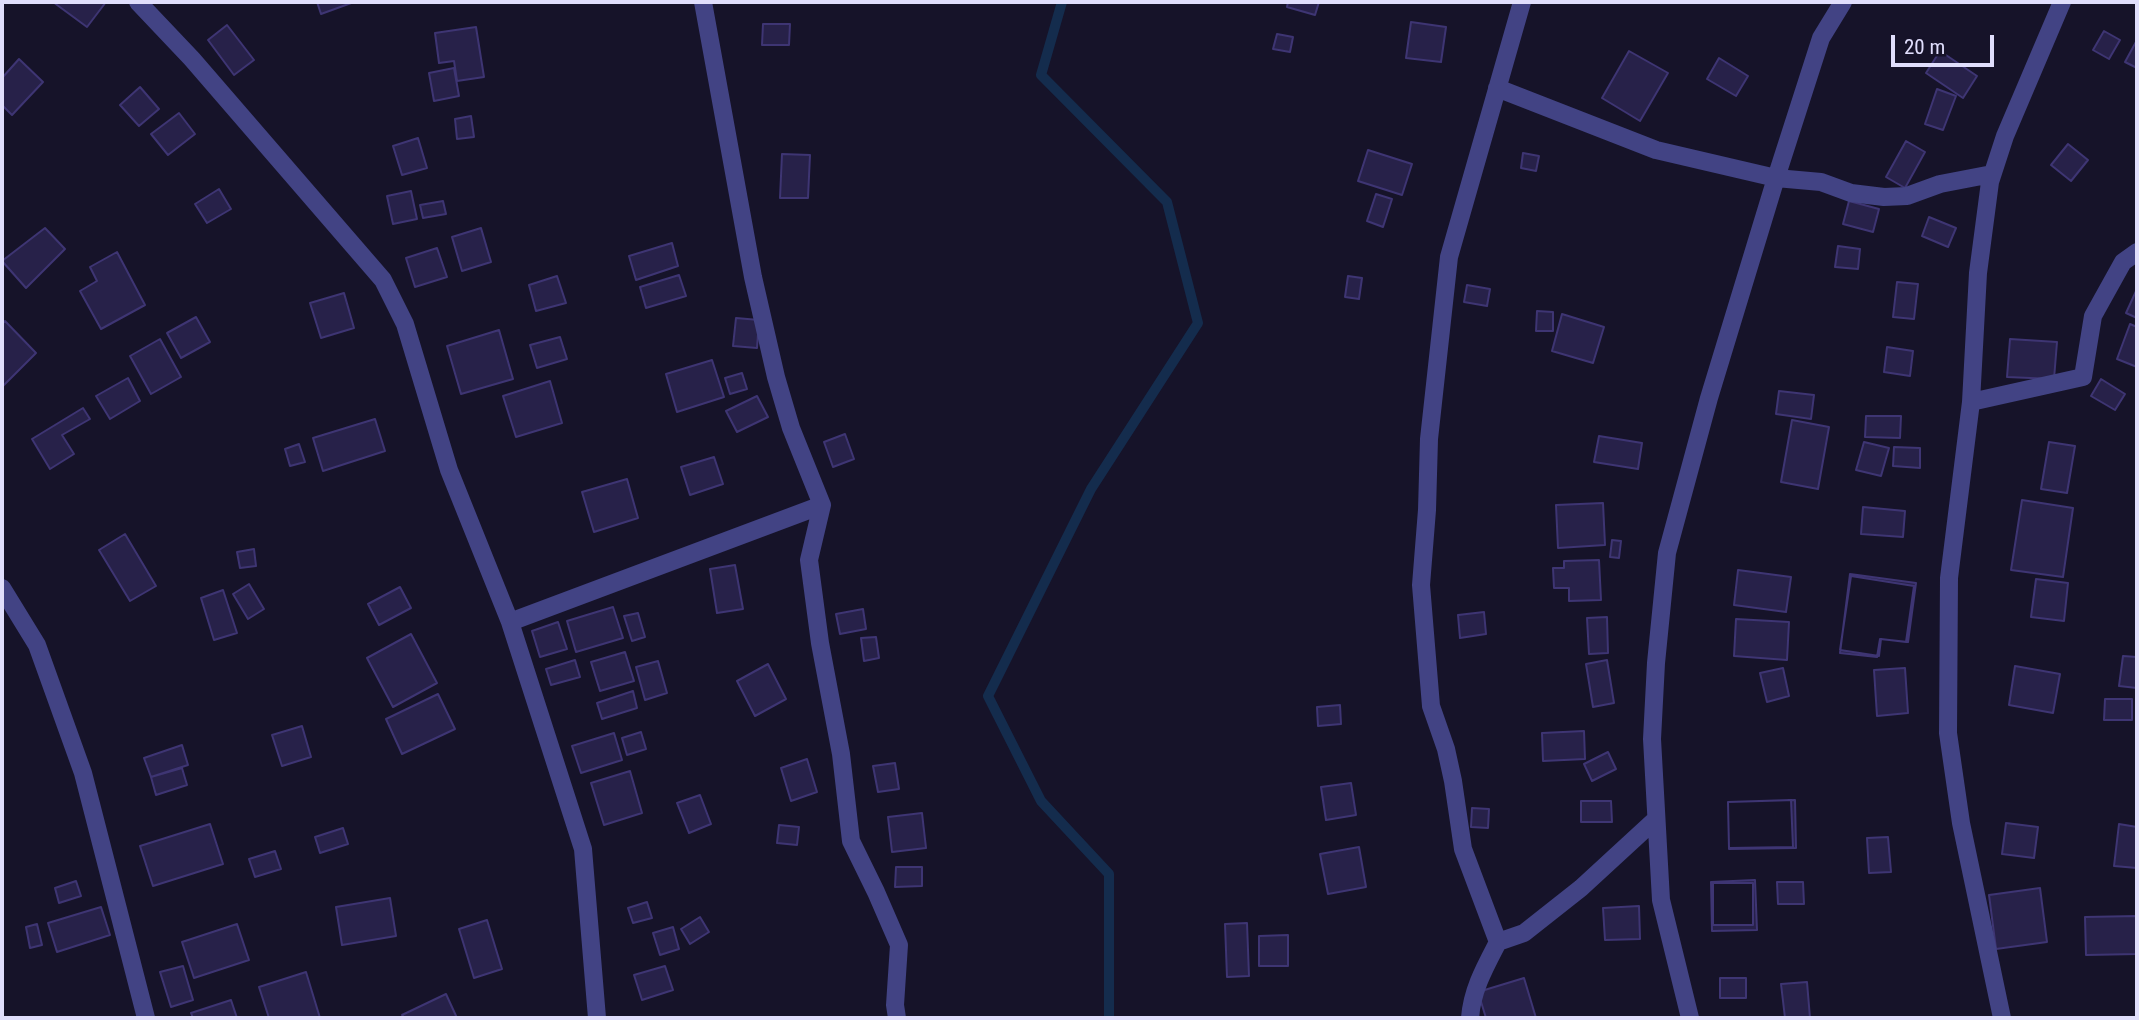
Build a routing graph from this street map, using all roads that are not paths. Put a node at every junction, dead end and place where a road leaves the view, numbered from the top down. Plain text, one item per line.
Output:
1 (138, 2) edge
2 (703, 2) edge
3 (1522, 2) edge
4 (1843, 2) edge
5 (2062, 2) edge
6 (1497, 88) junction
7 (1992, 174) junction
8 (1776, 178) junction
9 (2137, 252) edge
10 (1971, 401) junction
11 (822, 505) junction
12 (2, 588) edge
13 (510, 622) junction
14 (1656, 819) junction
15 (1498, 942) junction
16 (146, 1018) edge
17 (597, 1018) edge
18 (897, 1018) edge
19 (1470, 1018) edge
20 (1690, 1018) edge
21 (2002, 1018) edge

1 - 13 street
2 - 11 street
3 - 6 street
4 - 8 street
5 - 7 street
6 - 8 street
6 - 15 street
7 - 8 street
7 - 10 street
8 - 14 street
9 - 10 street
10 - 21 street
11 - 13 street
11 - 18 street
12 - 16 street
13 - 17 street
14 - 15 street
14 - 20 street
15 - 19 street

